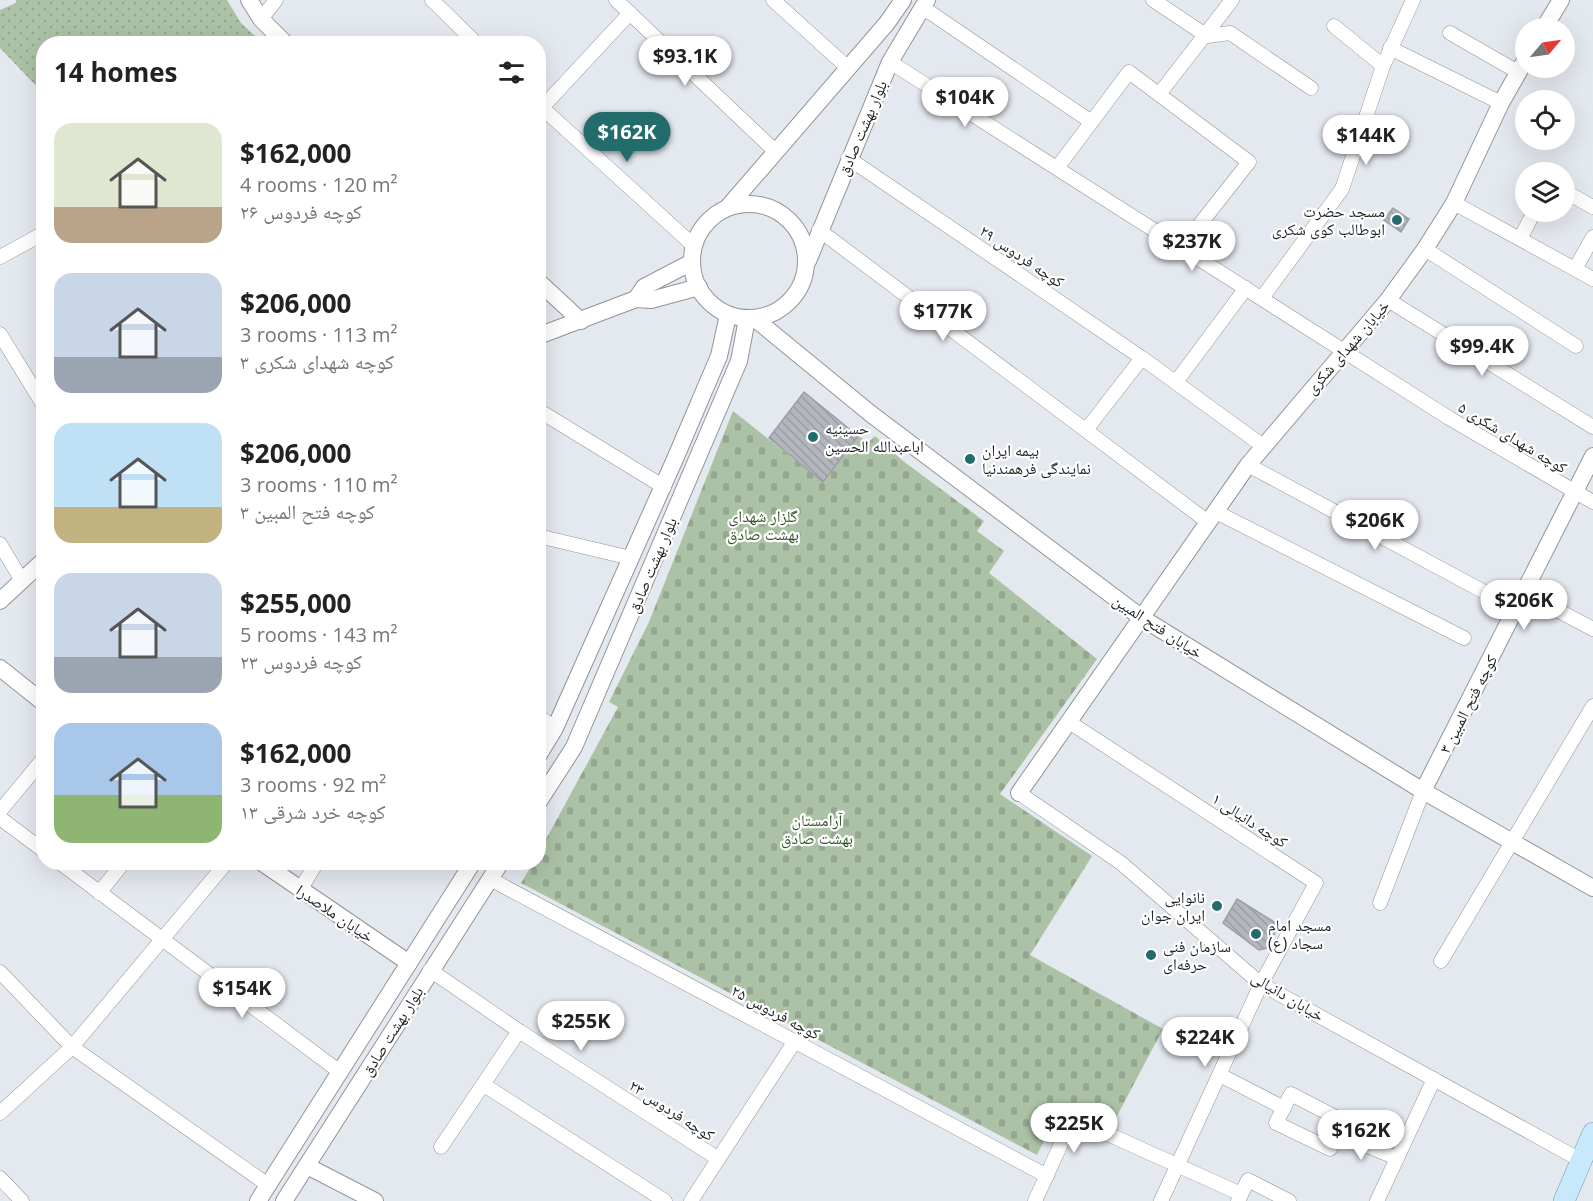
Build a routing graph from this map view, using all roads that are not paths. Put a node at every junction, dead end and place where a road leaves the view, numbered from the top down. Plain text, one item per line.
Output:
1 (249, 0) edge
2 (276, 0) edge
3 (432, 0) edge
4 (616, 0) edge
5 (773, 0) edge
6 (903, 0) edge
7 (1153, 0) edge
8 (1232, 0) edge
9 (1413, 0) edge
10 (1561, 0) edge
11 (924, 4) edge
12 (630, 14) junction
13 (1550, 18) edge
14 (261, 19) junction
15 (1335, 26) dead end
16 (1450, 33) dead end
17 (278, 36) edge
18 (469, 36) edge
19 (1207, 36) junction
20 (867, 44) junction
21 (1390, 48) junction
22 (890, 62) junction
23 (1515, 62) edge
24 (1383, 66) junction
25 (847, 67) junction
26 (1515, 78) edge
27 (1311, 88) dead end
28 (1160, 93) junction
29 (546, 102) edge
30 (1501, 103) junction
31 (546, 114) edge
32 (1090, 121) junction
33 (775, 151) junction
34 (848, 158) junction
35 (1058, 168) junction
36 (1575, 197) edge
37 (1454, 203) junction
38 (728, 207) junction
39 (1593, 207) edge
40 (1529, 222) edge
41 (819, 230) junction
42 (36, 237) edge
43 (1593, 237) edge
44 (1520, 239) junction
45 (1182, 247) junction
46 (1425, 249) junction
47 (693, 254) junction
48 (0, 257) edge
49 (807, 261) junction
50 (1575, 269) junction
51 (1593, 279) edge
52 (699, 287) junction
53 (546, 288) edge
54 (1246, 288) junction
55 (1262, 298) junction
56 (636, 299) junction
57 (1388, 300) junction
58 (728, 315) junction
59 (750, 319) junction
60 (581, 321) junction
61 (546, 333) edge
62 (0, 334) edge
63 (1575, 346) dead end
64 (1344, 350) junction
65 (1142, 358) junction
66 (1176, 382) junction
67 (36, 393) edge
68 (546, 415) edge
69 (1593, 427) edge
70 (1086, 430) junction
71 (1263, 446) junction
72 (1593, 456) edge
73 (1248, 465) junction
74 (663, 487) junction
75 (1575, 493) junction
76 (1593, 502) edge
77 (1212, 517) junction
78 (546, 538) edge
79 (0, 544) edge
80 (631, 558) junction
81 (36, 567) edge
82 (21, 579) junction
83 (1525, 593) junction
84 (0, 601) edge
85 (1516, 609) junction
86 (1142, 618) junction
87 (1593, 629) edge
88 (1464, 638) dead end
89 (0, 668) edge
90 (36, 697) edge
91 (1593, 706) edge
92 (546, 722) edge
93 (1069, 722) junction
94 (555, 728) junction
95 (546, 743) edge
96 (36, 768) edge
97 (546, 790) edge
98 (1423, 791) junction
99 (1019, 793) joint
100 (0, 811) edge
101 (0, 818) edge
102 (1512, 843) junction
103 (36, 845) edge
104 (69, 870) edge
105 (118, 870) edge
106 (220, 870) edge
107 (272, 870) edge
108 (312, 870) edge
109 (468, 870) edge
110 (496, 870) edge
111 (490, 879) junction
112 (1593, 888) edge
113 (300, 890) junction
114 (99, 893) junction
115 (1380, 903) dead end
116 (163, 940) junction
117 (1441, 961) dead end
118 (409, 963) junction
119 (430, 970) junction
120 (0, 972) edge
121 (1261, 984) junction
122 (519, 1031) junction
123 (795, 1041) junction
124 (72, 1047) junction
125 (340, 1072) junction
126 (1220, 1075) junction
127 (1434, 1079) junction
128 (484, 1085) junction
129 (1284, 1108) junction
130 (0, 1113) edge
131 (1073, 1118) dead end
132 (1090, 1126) dead end
133 (1593, 1133) edge
134 (1338, 1134) junction
135 (441, 1147) dead end
136 (717, 1158) junction
137 (1397, 1158) junction
138 (1582, 1161) junction
139 (307, 1166) junction
140 (1178, 1166) junction
141 (1047, 1176) junction
142 (0, 1178) edge
143 (268, 1185) junction
144 (1240, 1197) edge
145 (22, 1201) edge
146 (258, 1201) edge
147 (284, 1201) edge
148 (375, 1201) edge
149 (665, 1201) edge
150 (691, 1201) edge
151 (1035, 1201) edge
152 (1161, 1201) edge
153 (1289, 1201) edge
154 (1377, 1201) edge
155 (1564, 1201) edge

1 - 14 street
2 - 14 street
3 - 18 street
4 - 12 street
5 - 25 street
6 - 20 street
7 - 19 street
8 - 19 street
9 - 21 street
10 - 13 street
11 - 22 street, بلوار بهشت صادق
11 - 32 street
12 - 29 street
12 - 33 street
14 - 17 street
15 - 24 street
16 - 23 street
19 - 27 street
19 - 28 street
20 - 22 street
20 - 25 street
21 - 24 street
21 - 30 street
22 - 34 street, بلوار بهشت صادق
22 - 35 street, کوچه شهدای شکری ۵
24 - 55 street
25 - 33 street
26 - 30 street, خیابان شهدای شکری
28 - 32 street
28 - 45 street
30 - 37 street, خیابان شهدای شکری
31 - 47 street
32 - 35 street
33 - 38 street
34 - 41 street, بلوار بهشت صادق
34 - 65 street, کوچه فردوس ۲۹
35 - 45 street, کوچه شهدای شکری ۵
36 - 39 street
37 - 44 street
37 - 46 street, خیابان شهدای شکری
38 - 47 street
38 - 49 street
40 - 44 street
41 - 49 street, بلوار بهشت صادق
41 - 70 street
42 - 48 street
43 - 50 street
44 - 50 street
45 - 54 street, کوچه شهدای شکری ۵
46 - 57 street, خیابان شهدای شکری
46 - 63 street
47 - 52 street
47 - 56 street
49 - 59 street
50 - 51 street
52 - 56 street
52 - 58 street
53 - 60 street
54 - 55 street, کوچه شهدای شکری ۵
54 - 66 street
55 - 64 street, کوچه شهدای شکری ۵
56 - 60 street
57 - 64 street, خیابان شهدای شکری
57 - 69 street
58 - 59 street
58 - 74 street, بلوار بهشت صادق
59 - 86 street, خیابان فتح المبین
59 - 97 street, بلوار بهشت صادق
60 - 61 street
62 - 67 street
64 - 71 street, خیابان شهدای شکری
64 - 75 street, کوچه شهدای شکری ۵
65 - 66 street, کوچه فردوس ۲۹
65 - 70 street
66 - 71 street, کوچه فردوس ۲۹
68 - 74 street
70 - 77 street
71 - 73 street, خیابان شهدای شکری
72 - 75 street, کوچه فتح المبین ۳
73 - 77 street, خیابان شهدای شکری
73 - 85 street
74 - 80 street, بلوار بهشت صادق
75 - 76 street, کوچه شهدای شکری ۵
75 - 83 street, کوچه فتح المبین ۳
77 - 86 street, خیابان شهدای شکری
77 - 88 street
78 - 80 street
79 - 82 street
80 - 94 street, بلوار بهشت صادق
81 - 82 street
82 - 84 street
83 - 85 street, کوچه فتح المبین ۳
83 - 87 street
85 - 98 street, کوچه فتح المبین ۳
86 - 93 street, خیابان دانیالی
86 - 98 street, خیابان فتح المبین
89 - 90 street
91 - 102 street
92 - 94 street
93 - 99 street, خیابان دانیالی
93 - 121 street, کوچه دانیالی ۱
94 - 95 street, بلوار بهشت صادق
96 - 100 street
98 - 102 street, خیابان فتح المبین
98 - 115 street
99 - 121 street, خیابان دانیالی
101 - 103 street
102 - 112 street, خیابان فتح المبین
102 - 117 street
104 - 114 street
105 - 114 street
106 - 116 street
107 - 113 street, خیابان ملاصدرا
108 - 113 street
109 - 118 street, بلوار بهشت صادق
110 - 111 street, بلوار بهشت صادق
111 - 119 street, بلوار بهشت صادق
111 - 123 street, کوچه فردوس ۲۵
113 - 118 street, خیابان ملاصدرا
114 - 116 street
116 - 124 street
116 - 125 street
118 - 125 street, بلوار بهشت صادق
119 - 122 street, کوچه فردوس ۲۳
119 - 139 street, بلوار بهشت صادق
120 - 124 street
121 - 126 street
121 - 127 street, خیابان دانیالی
122 - 128 street
122 - 136 street, کوچه فردوس ۲۳
123 - 136 street
123 - 141 street, کوچه فردوس ۲۵
124 - 130 street
124 - 143 street
125 - 143 street, بلوار بهشت صادق
126 - 129 street
126 - 140 street
127 - 137 street
127 - 138 street, خیابان دانیالی
128 - 135 street
128 - 149 street
129 - 134 street
129 - 134 street
131 - 141 street
132 - 140 street
133 - 138 main road
134 - 137 street
136 - 150 street
137 - 154 street
138 - 155 main road
139 - 147 street, بلوار بهشت صادق
139 - 148 street
140 - 144 street
140 - 152 street
141 - 151 street
142 - 145 street
143 - 146 street, بلوار بهشت صادق
144 - 153 street

